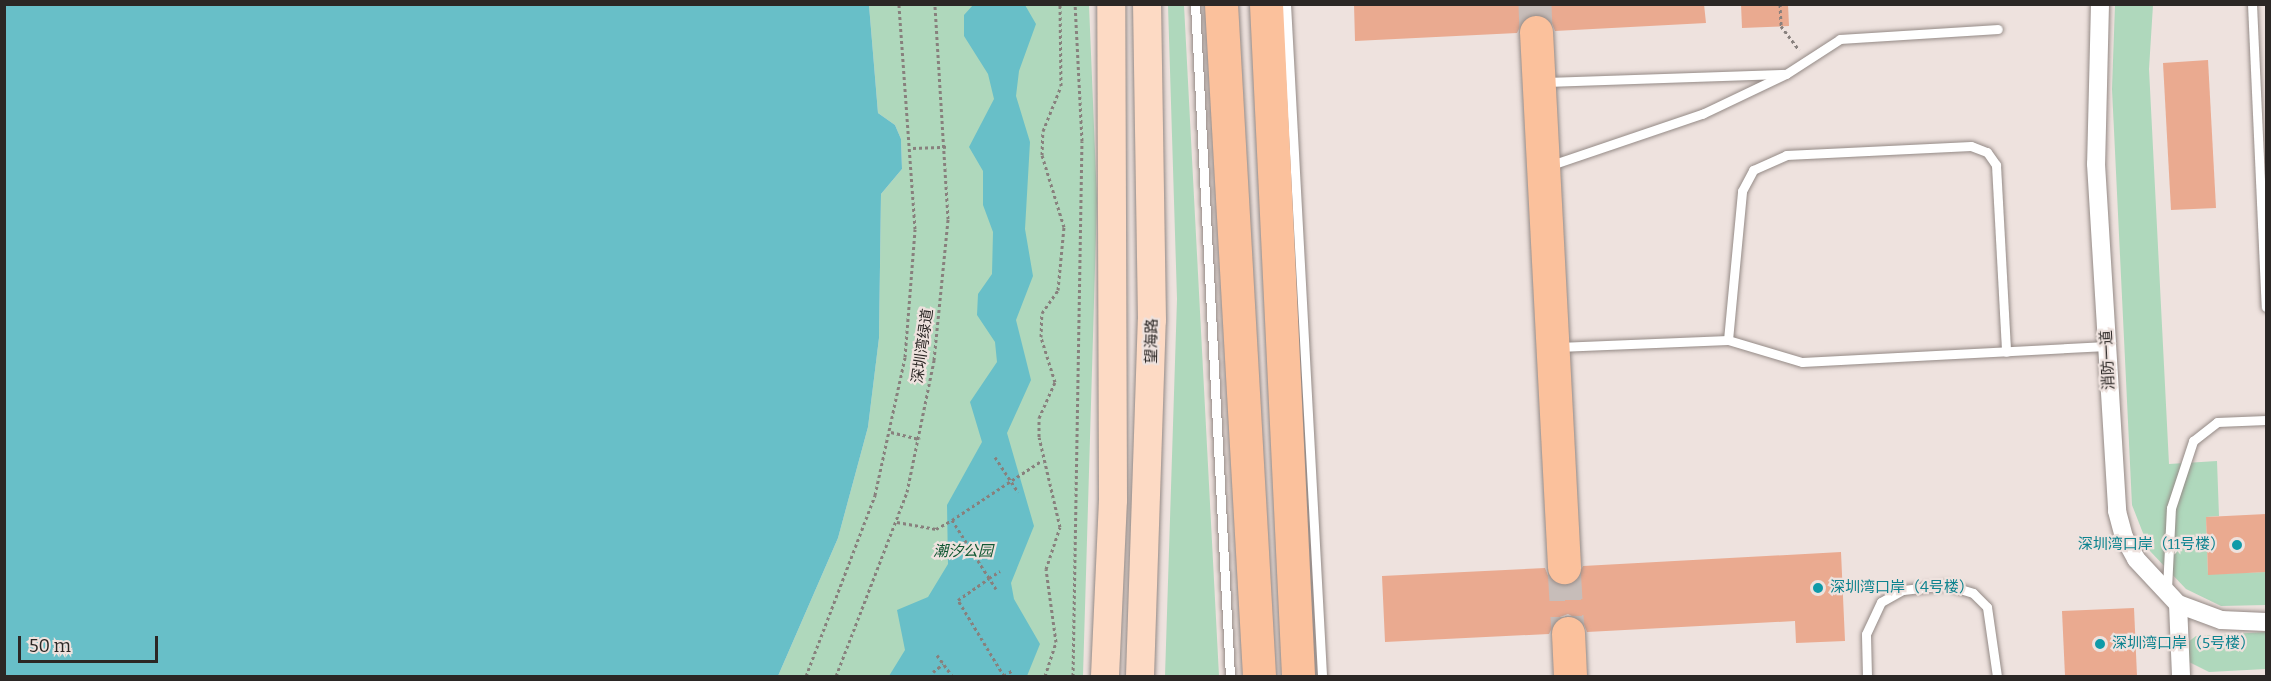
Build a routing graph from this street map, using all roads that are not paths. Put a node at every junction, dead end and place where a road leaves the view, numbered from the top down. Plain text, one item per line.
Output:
1 (1112, 4) edge
2 (1147, 4) edge
3 (1196, 4) edge
4 (1221, 4) edge
5 (1266, 4) edge
6 (1286, 4) edge
7 (2100, 4) edge
8 (2252, 4) edge
9 (1998, 29) dead end
10 (1536, 32) tunnel mouth
11 (1786, 74) junction
12 (1539, 82) junction
13 (1543, 168) junction
14 (2266, 307) edge
15 (1728, 340) junction
16 (2107, 346) junction
17 (1553, 348) junction
18 (2007, 352) junction
19 (2266, 420) edge
20 (1564, 567) tunnel mouth
21 (2173, 599) junction
22 (2266, 622) edge
23 (1568, 633) tunnel mouth
24 (1105, 676) edge
25 (1140, 676) edge
26 (1230, 676) edge
27 (1259, 676) edge
28 (1298, 676) edge
29 (1322, 676) edge
30 (1570, 676) edge
31 (1867, 676) edge
32 (1997, 676) edge
33 (2181, 676) edge

1 - 24 main road
2 - 25 main road, 望海路
3 - 26 lane
4 - 27 highway
5 - 28 highway
6 - 29 lane
7 - 16 street, 消防一道
8 - 14 lane
9 - 11 lane
10 - 12 highway
11 - 12 lane
11 - 13 lane
12 - 13 highway
13 - 17 highway
15 - 17 lane
15 - 18 lane
15 - 18 lane
16 - 18 lane
16 - 21 street, 消防一道
17 - 20 highway
19 - 21 lane
21 - 22 street, 消防一道
21 - 33 street
23 - 30 highway
31 - 32 lane

